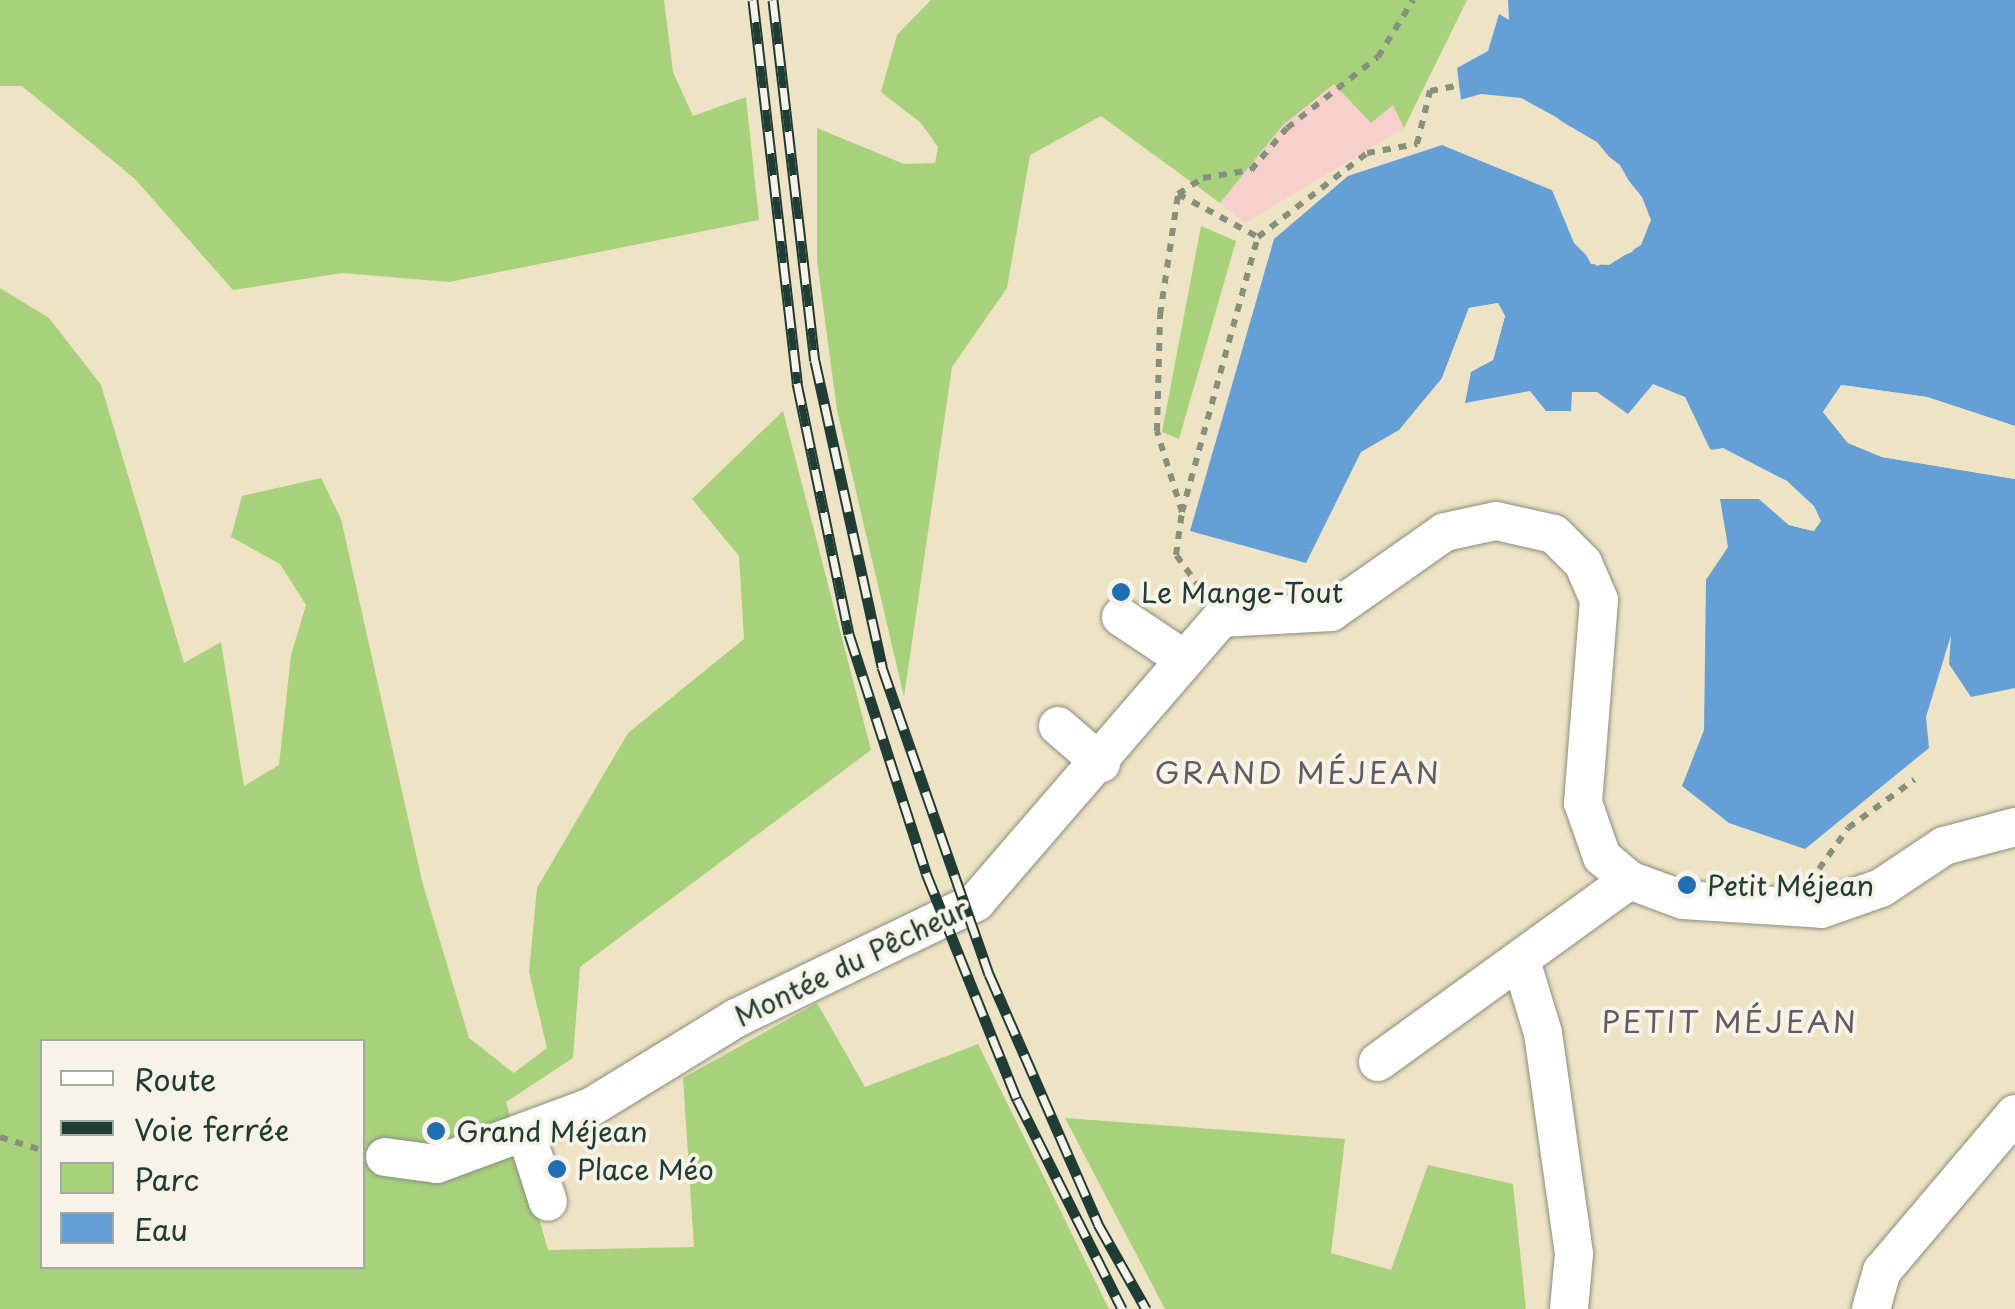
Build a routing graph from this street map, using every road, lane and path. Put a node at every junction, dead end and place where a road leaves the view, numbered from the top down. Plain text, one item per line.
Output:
1 (1413, 0) edge
2 (1462, 86) dead end
3 (1178, 194) junction
4 (1258, 237) junction
5 (1182, 512) junction
6 (1121, 617) dead end
7 (1221, 618) junction
8 (1184, 660) junction
9 (1058, 726) dead end
10 (1101, 764) junction
11 (1914, 780) dead end
12 (2015, 827) edge
13 (1629, 880) junction
14 (1795, 908) junction
15 (1522, 964) junction
16 (1378, 1062) dead end
17 (2015, 1114) edge
18 (526, 1132) junction
19 (0, 1136) edge
20 (40, 1149) edge
21 (386, 1157) dead end
22 (548, 1202) dead end
23 (1569, 1309) edge
24 (1871, 1309) edge

1 - 3 path
2 - 4 path
3 - 4 path
3 - 5 path
4 - 5 path
5 - 7 path
6 - 8 street
7 - 8 street, Montée du Pêcheur
7 - 13 street
8 - 10 street, Montée du Pêcheur
9 - 10 street
10 - 18 street, Montée du Pêcheur
11 - 14 path
12 - 14 street
13 - 14 street
13 - 15 street
15 - 16 street
15 - 23 street
17 - 24 street
18 - 21 street, Montée du Pêcheur
18 - 22 street
19 - 20 path

